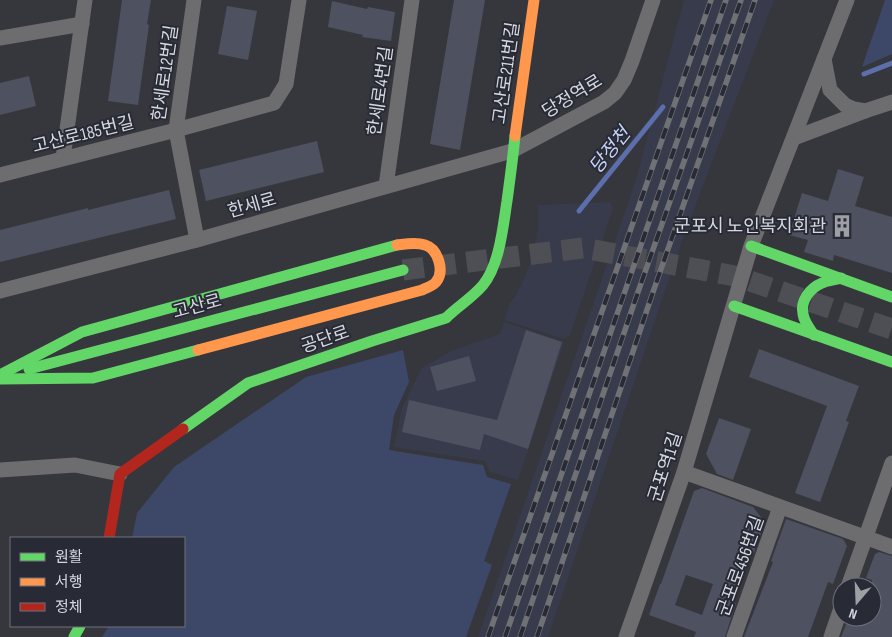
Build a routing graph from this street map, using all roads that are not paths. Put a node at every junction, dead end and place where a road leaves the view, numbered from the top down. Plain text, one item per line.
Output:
1 (85, 0) edge
2 (194, 0) edge
3 (299, 0) edge
4 (412, 0) edge
5 (534, 0) edge
6 (653, 0) edge
7 (847, 0) edge
8 (82, 24) junction
9 (0, 38) edge
10 (824, 58) junction
11 (892, 102) edge
12 (865, 111) junction
13 (176, 130) junction
14 (794, 138) junction
15 (512, 151) junction
16 (63, 158) junction
17 (0, 175) edge
18 (386, 186) junction
19 (197, 240) junction
20 (752, 246) junction
21 (403, 270) tunnel mouth
22 (841, 278) junction
23 (0, 291) edge
24 (892, 297) edge
25 (734, 306) junction
26 (814, 335) junction
27 (892, 362) edge
28 (0, 377) edge
29 (892, 463) edge
30 (0, 470) edge
31 (684, 472) junction
32 (120, 474) junction
33 (780, 507) junction
34 (109, 537) edge
35 (866, 537) junction
36 (892, 547) edge
37 (852, 577) edge
38 (626, 637) edge
39 (734, 637) edge

1 - 8 street
2 - 13 street, 한세로12번길
3 - 13 street, 고산로185번길
4 - 18 street, 한세로4번길
5 - 15 street, 고산로211번길
6 - 15 street, 당정역로
7 - 10 street, 군포역1길
8 - 9 street
8 - 16 street
10 - 12 street
10 - 14 street, 군포역1길
11 - 12 street
12 - 14 street
13 - 16 street, 고산로185번길
13 - 19 street, 한세로12번길
14 - 20 street, 군포역1길
15 - 18 street, 한세로
15 - 32 street, 공단로
16 - 17 street, 고산로185번길
18 - 19 street, 한세로
19 - 23 street, 한세로
20 - 22 street
20 - 25 street, 군포역1길
21 - 28 street, 고산로
22 - 24 street
22 - 26 street
25 - 26 street
25 - 31 street, 군포역1길
26 - 27 street
28 - 28 street
29 - 35 street
30 - 32 street
31 - 33 street, 군포로456번길
31 - 38 street, 군포역1길
32 - 34 street
33 - 35 street, 군포로456번길
33 - 39 street, 군포로456번길
35 - 36 street, 군포로456번길
35 - 37 street

